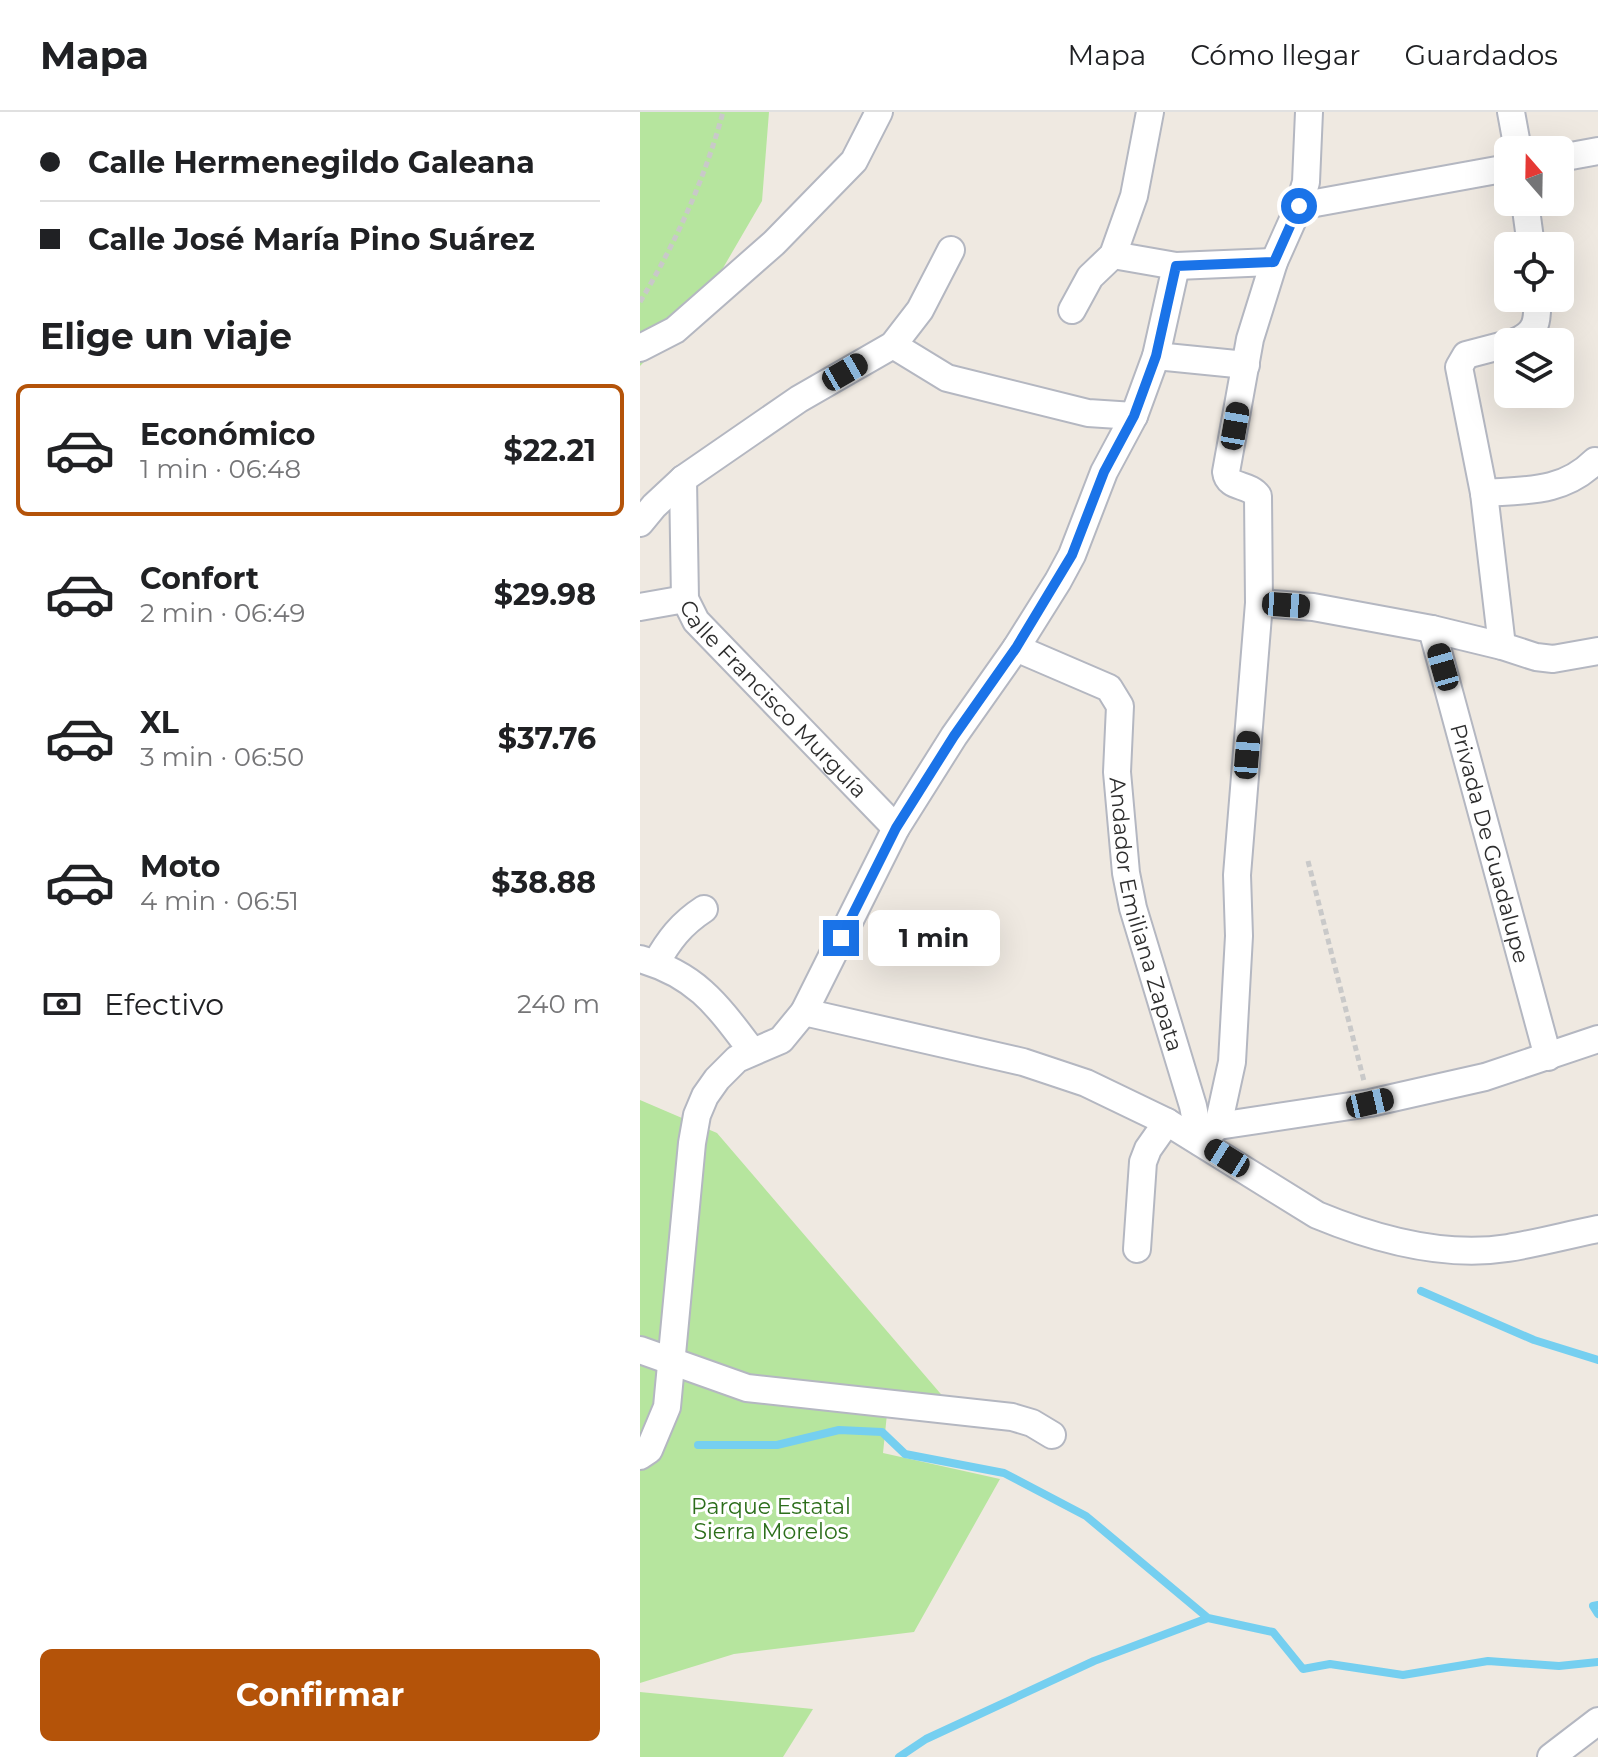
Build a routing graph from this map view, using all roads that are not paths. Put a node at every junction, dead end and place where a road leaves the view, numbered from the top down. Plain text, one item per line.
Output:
1 (879, 112) edge
2 (1150, 112) edge
3 (1309, 112) edge
4 (1511, 112) edge
5 (1515, 136) edge
6 (1598, 151) edge
7 (1574, 155) edge
8 (1494, 171) edge
9 (1299, 206) junction
10 (951, 250) dead end
11 (1113, 255) junction
12 (1274, 262) junction
13 (1176, 266) junction
14 (1072, 310) dead end
15 (893, 345) junction
16 (640, 348) edge
17 (1494, 348) edge
18 (1156, 356) junction
19 (1246, 365) junction
20 (1134, 416) junction
21 (1595, 461) dead end
22 (683, 479) junction
23 (1484, 493) junction
24 (645, 510) edge
25 (685, 599) junction
26 (1259, 603) junction
27 (640, 607) edge
28 (1432, 629) junction
29 (1502, 646) junction
30 (1016, 648) junction
31 (1598, 651) edge
32 (896, 828) junction
33 (704, 909) dead end
34 (648, 961) edge
35 (804, 1012) junction
36 (1598, 1039) edge
37 (752, 1051) junction
38 (1548, 1057) junction
39 (1167, 1122) junction
40 (1209, 1134) junction
41 (1598, 1229) edge
42 (1137, 1249) dead end
43 (640, 1350) edge
44 (673, 1360) junction
45 (1052, 1435) dead end
46 (640, 1456) edge
47 (1598, 1721) edge
48 (1551, 1757) edge

1 - 16 street
2 - 11 street
3 - 9 street
4 - 5 street
6 - 7 street
8 - 9 street
9 - 12 street
10 - 15 street
11 - 13 street
11 - 14 street
12 - 13 street
12 - 19 street
13 - 18 street
15 - 20 street
15 - 22 street
17 - 23 street
18 - 19 street
18 - 20 street
19 - 26 street
20 - 30 street
21 - 23 street
22 - 24 street
22 - 25 street
23 - 29 street
25 - 27 street, Calle Francisco Murguía
25 - 32 street, Calle Francisco Murguía
26 - 28 street
26 - 40 street
28 - 29 street
28 - 38 street, Privada De Guadalupe
29 - 31 street
30 - 32 street
30 - 40 street, Andador Emiliana Zapata
32 - 35 street
33 - 34 street
34 - 37 street
35 - 37 street
35 - 39 street
36 - 38 street
37 - 44 street
38 - 40 street
39 - 40 street
39 - 42 street
40 - 41 street
43 - 44 street
44 - 45 street
44 - 46 street
47 - 48 street

